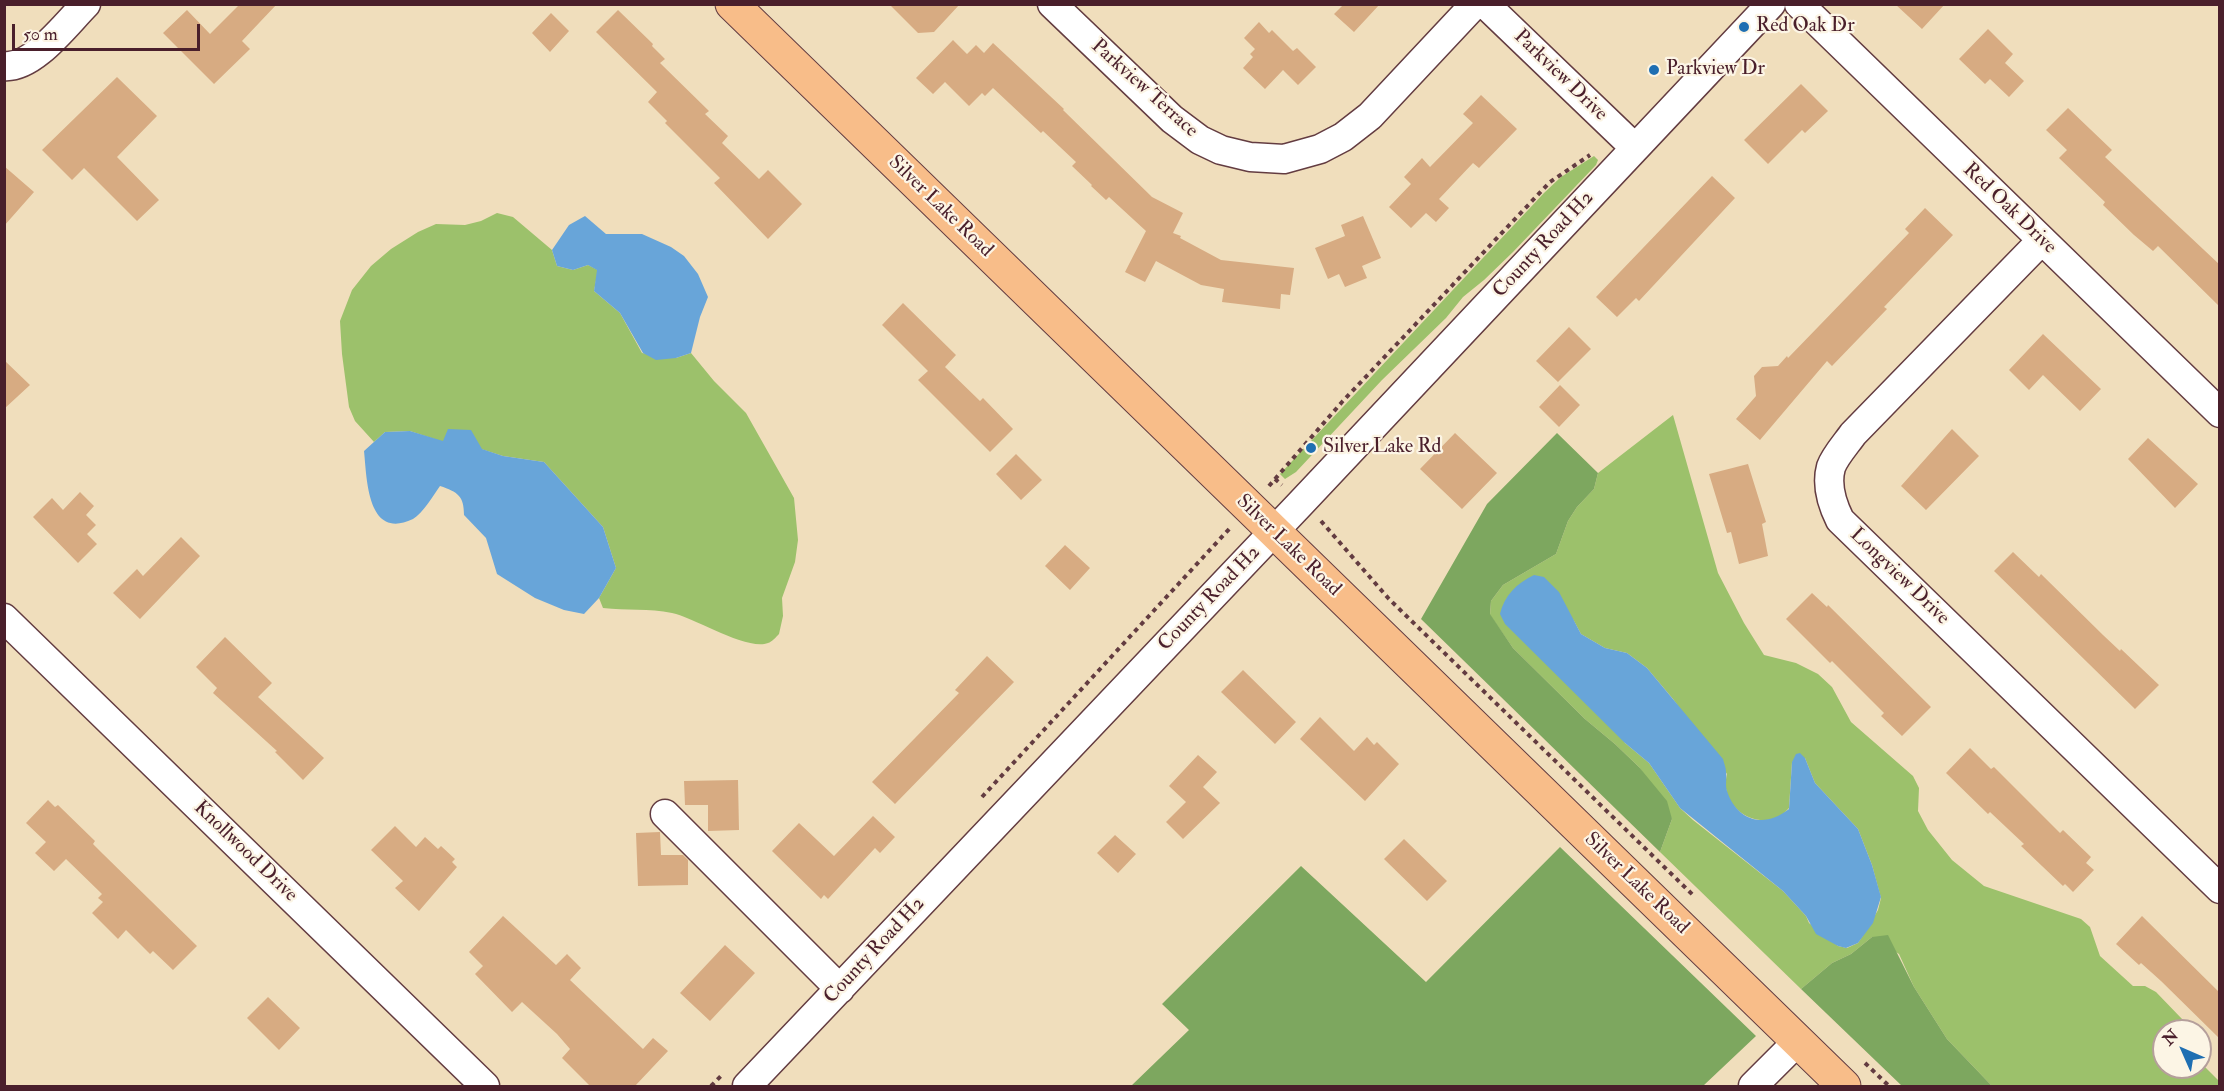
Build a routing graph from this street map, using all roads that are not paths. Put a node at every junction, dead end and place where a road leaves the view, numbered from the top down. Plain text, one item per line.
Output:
1 (86, 4) edge
2 (732, 4) edge
3 (1052, 4) edge
4 (1475, 4) edge
5 (1485, 4) edge
6 (1771, 4) edge
7 (1799, 4) edge
8 (7, 67) edge
9 (1627, 140) junction
10 (2042, 240) junction
11 (2220, 413) edge
12 (1274, 532) junction
13 (4, 618) edge
14 (665, 814) dead end
15 (2220, 889) edge
16 (840, 989) junction
17 (1798, 1041) junction
18 (1854, 1074) edge
19 (737, 1078) edge
20 (485, 1086) edge
21 (1753, 1086) edge

1 - 8 street
2 - 12 main road, Silver Lake Road
3 - 4 street, Parkview Terrace
5 - 9 street, Parkview Drive
6 - 9 street, County Road H2
7 - 10 street, Red Oak Drive
9 - 12 street, County Road H2
10 - 11 street, Red Oak Drive
10 - 15 street, Longview Drive
12 - 16 street, County Road H2
12 - 17 main road, Silver Lake Road
13 - 20 street, Knollwood Drive
14 - 16 street
16 - 19 street, County Road H2
17 - 18 main road, Silver Lake Road
17 - 21 street

